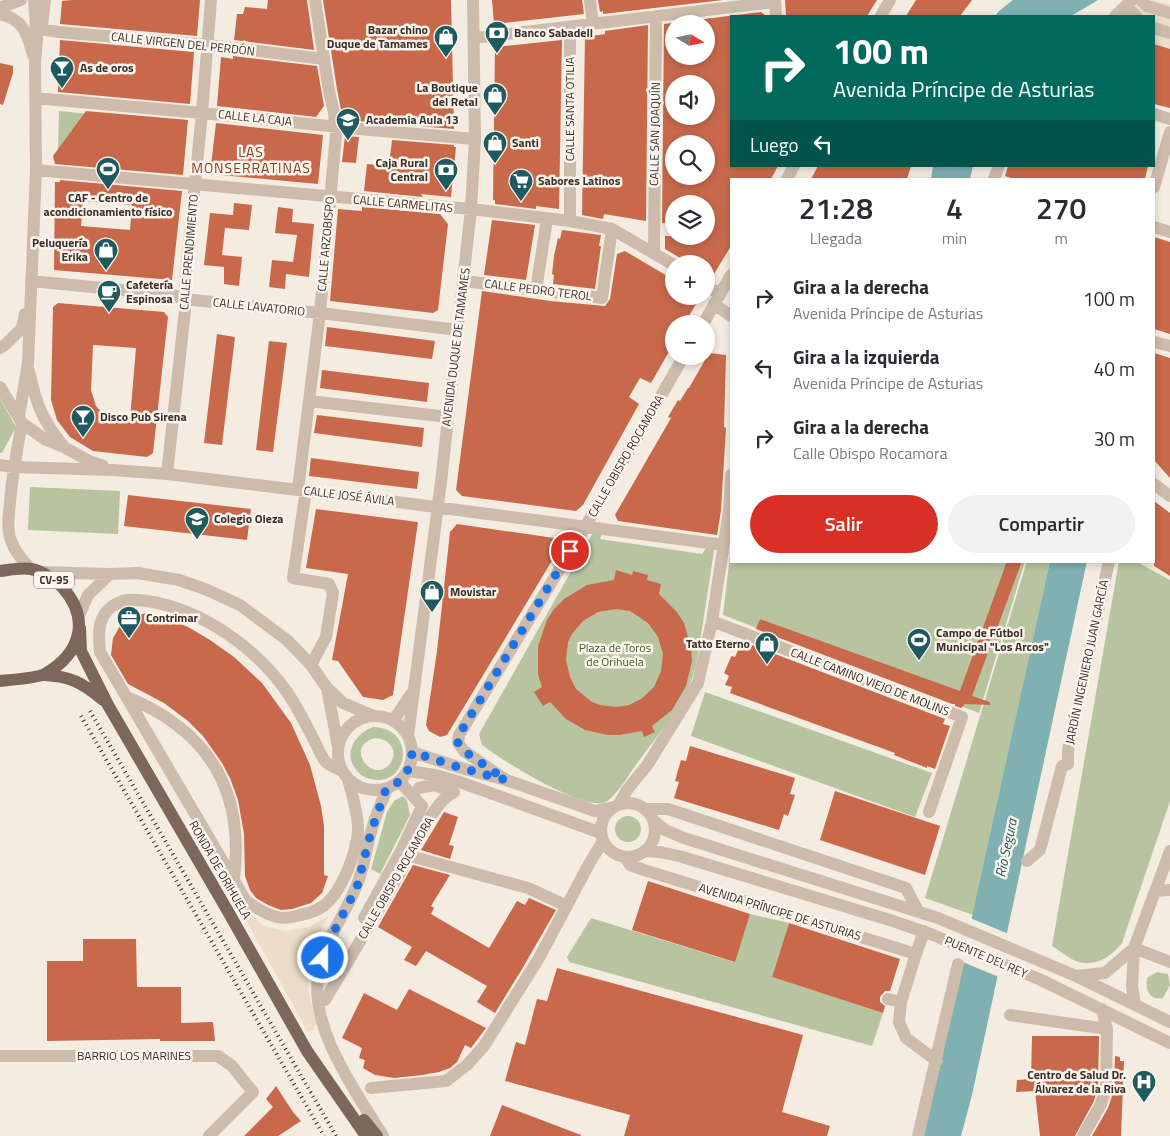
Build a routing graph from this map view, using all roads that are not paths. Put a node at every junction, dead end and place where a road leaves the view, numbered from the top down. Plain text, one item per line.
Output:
1 (21, 0) edge
2 (35, 0) edge
3 (44, 0) edge
4 (210, 0) edge
5 (315, 0) edge
6 (473, 0) edge
7 (590, 0) edge
8 (890, 0) edge
9 (775, 1) edge
10 (1138, 4) edge
11 (5, 7) edge
12 (1170, 13) edge
13 (776, 15) edge
14 (882, 15) edge
15 (1117, 15) edge
16 (1126, 15) edge
17 (1152, 15) edge
18 (656, 16) junction
19 (593, 24) junction
20 (570, 28) junction
21 (1155, 28) edge
22 (1170, 33) edge
23 (40, 34) junction
24 (475, 38) junction
25 (208, 45) junction
26 (324, 59) junction
27 (35, 62) junction
28 (35, 98) junction
29 (202, 113) junction
30 (1155, 114) edge
31 (1170, 119) edge
32 (336, 127) junction
33 (1170, 132) edge
34 (476, 139) junction
35 (36, 170) junction
36 (1155, 184) edge
37 (195, 186) junction
38 (330, 198) junction
39 (471, 210) junction
40 (547, 219) junction
41 (570, 221) junction
42 (1155, 227) edge
43 (612, 228) junction
44 (1170, 232) edge
45 (654, 252) junction
46 (665, 259) edge
47 (730, 276) edge
48 (31, 281) junction
49 (464, 281) junction
50 (536, 290) junction
51 (30, 294) junction
52 (715, 297) edge
53 (184, 299) junction
54 (717, 299) junction
55 (320, 313) junction
56 (708, 315) edge
57 (730, 315) edge
58 (458, 330) junction
59 (1155, 342) edge
60 (1170, 346) edge
61 (0, 348) edge
62 (28, 363) junction
63 (679, 365) edge
64 (0, 387) edge
65 (309, 401) junction
66 (448, 417) junction
67 (21, 419) junction
68 (64, 447) junction
69 (0, 465) edge
70 (13, 467) junction
71 (112, 470) junction
72 (167, 474) junction
73 (1155, 485) edge
74 (302, 490) junction
75 (730, 492) edge
76 (1170, 496) edge
77 (437, 507) junction
78 (585, 527) junction
79 (724, 545) junction
80 (1109, 563) edge
81 (0, 571) edge
82 (35, 571) junction
83 (110, 574) junction
84 (712, 621) junction
85 (79, 623) junction
86 (311, 665) junction
87 (44, 675) junction
88 (0, 681) edge
89 (327, 688) junction
90 (413, 692) junction
91 (127, 697) junction
92 (108, 704) junction
93 (374, 716) junction
94 (393, 721) junction
95 (408, 736) junction
96 (338, 747) junction
97 (412, 752) junction
98 (648, 764) junction
99 (408, 771) junction
100 (345, 775) junction
101 (506, 780) junction
102 (400, 782) junction
103 (419, 788) dead end
104 (386, 789) junction
105 (615, 806) junction
106 (642, 806) junction
107 (929, 812) dead end
108 (654, 822) junction
109 (602, 837) junction
110 (644, 851) junction
111 (1170, 851) edge
112 (410, 856) junction
113 (622, 856) junction
114 (1028, 861) dead end
115 (589, 864) junction
116 (234, 880) junction
117 (1170, 890) edge
118 (1155, 891) junction
119 (567, 906) junction
120 (918, 911) junction
121 (357, 931) dead end
122 (929, 933) junction
123 (1134, 948) junction
124 (916, 954) junction
125 (1170, 962) edge
126 (958, 964) dead end
127 (1076, 976) junction
128 (888, 999) dead end
129 (325, 1000) dead end
130 (901, 1002) junction
131 (1134, 1004) junction
132 (1102, 1009) junction
133 (1010, 1014) dead end
134 (1170, 1022) edge
135 (1107, 1029) junction
136 (1170, 1042) edge
137 (306, 1051) junction
138 (0, 1056) edge
139 (936, 1061) junction
140 (371, 1088) dead end
141 (209, 1136) edge
142 (366, 1136) edge
143 (377, 1136) edge
144 (383, 1136) edge
145 (918, 1136) edge
146 (1083, 1136) edge

1 - 11 street
2 - 3 street
2 - 23 street
3 - 23 street
4 - 25 street, CALLE PRENDIMIENTO
5 - 26 street, CALLE ARZOBISPO
6 - 24 street, AVENIDA DUQUE DE TAMAMES
7 - 19 street
8 - 14 street
9 - 13 street
9 - 18 street
10 - 12 street
10 - 15 street
10 - 16 street
10 - 17 street
11 - 27 street
18 - 19 street
18 - 45 street, CALLE SAN JOAQUÍN
19 - 20 street
20 - 24 street
20 - 41 street, CALLE SANTA OTILIA
21 - 22 street
23 - 25 street, CALLE VIRGEN DEL PERDÓN
23 - 27 street
24 - 34 street, AVENIDA DUQUE DE TAMAMES
25 - 26 street, CALLE VIRGEN DEL PERDÓN
25 - 29 street, CALLE PRENDIMIENTO
26 - 32 street, CALLE ARZOBISPO
27 - 28 street
28 - 29 street, CALLE LA CAJA
28 - 35 street
29 - 32 street, CALLE LA CAJA
29 - 37 street, CALLE PRENDIMIENTO
30 - 31 street
32 - 34 street, CALLE LA CAJA
32 - 38 street, CALLE ARZOBISPO
33 - 36 street
34 - 39 street, AVENIDA DUQUE DE TAMAMES
35 - 37 street, CALLE CARMELITAS
35 - 48 street
37 - 38 street, CALLE CARMELITAS
37 - 53 street, CALLE PRENDIMIENTO
38 - 39 street, CALLE CARMELITAS
38 - 55 street, CALLE ARZOBISPO
39 - 40 street, CALLE CARMELITAS
39 - 49 street, AVENIDA DUQUE DE TAMAMES
40 - 41 street, CALLE CARMELITAS
40 - 50 street
41 - 43 street, CALLE CARMELITAS
42 - 44 street
43 - 45 street
43 - 50 street, CALLE PEDRO TEROL
45 - 46 street
47 - 54 street
48 - 51 street
48 - 53 street, CALLE LAVATORIO
49 - 50 street, CALLE PEDRO TEROL
49 - 58 street, AVENIDA DUQUE DE TAMAMES
51 - 61 street
51 - 62 street
52 - 54 street
53 - 55 street, CALLE LAVATORIO
53 - 72 street, CALLE PRENDIMIENTO
54 - 56 street
54 - 57 street
55 - 58 street, CALLE LAVATORIO
55 - 65 street, CALLE ARZOBISPO
58 - 66 street, AVENIDA DUQUE DE TAMAMES
59 - 60 street
62 - 67 street
62 - 68 street, CALLE JOSÉ ÁVILA
63 - 78 street, CALLE OBISPO ROCAMORA
64 - 67 street, CALLE JOSÉ ÁVILA
65 - 66 street
65 - 74 street, CALLE ARZOBISPO
66 - 77 street, AVENIDA DUQUE DE TAMAMES
67 - 68 street, CALLE JOSÉ ÁVILA
67 - 70 street
68 - 71 street, CALLE JOSÉ ÁVILA
69 - 70 street, CALLE JOSÉ ÁVILA
70 - 71 street, CALLE JOSÉ ÁVILA
70 - 82 street
71 - 72 street, CALLE JOSÉ ÁVILA
72 - 74 street, CALLE JOSÉ ÁVILA
73 - 76 street
74 - 77 street, CALLE JOSÉ ÁVILA
74 - 86 street, CALLE ARZOBISPO
75 - 79 street
77 - 78 street, CALLE JOSÉ ÁVILA
77 - 90 street, AVENIDA DUQUE DE TAMAMES
78 - 79 street, CALLE JOSÉ ÁVILA
78 - 101 street, CALLE OBISPO ROCAMORA
79 - 84 street
80 - 114 street, JARDÍN INGENIERO JUAN GARCÍA
81 - 82 main road, CV-95
82 - 83 street
82 - 85 main road, CV-95
83 - 85 street
83 - 86 street
84 - 98 street
84 - 107 street, CALLE CAMINO VIEJO DE MOLINS
85 - 87 main road
85 - 92 main road, RONDA DE ORIHUELA
86 - 89 street
87 - 88 main road, RONDA DE ORIHUELA
87 - 92 main road, RONDA DE ORIHUELA
89 - 93 street
89 - 96 street
90 - 94 street, AVENIDA DUQUE DE TAMAMES
90 - 95 street, AVENIDA DUQUE DE TAMAMES
91 - 100 street
91 - 116 street
91 - 116 street
92 - 137 main road, RONDA DE ORIHUELA
93 - 94 street
93 - 96 street
94 - 95 street
95 - 97 street
96 - 100 street
97 - 99 street
97 - 101 street
98 - 105 street
98 - 106 street
99 - 102 street
99 - 109 street
100 - 104 street
100 - 116 street
101 - 105 street
102 - 104 street
102 - 121 street, CALLE OBISPO ROCAMORA
103 - 112 street, CALLE OBISPO ROCAMORA
104 - 144 street
105 - 106 street
105 - 109 street
106 - 108 street
106 - 120 street
108 - 110 street
108 - 120 street
109 - 113 street
109 - 115 street
110 - 113 street
110 - 122 street, AVENIDA PRÍNCIPE DE ASTURIAS
111 - 118 street
112 - 119 street
112 - 129 street, CALLE OBISPO ROCAMORA
113 - 115 street
113 - 124 street, AVENIDA PRÍNCIPE DE ASTURIAS
115 - 119 street
117 - 118 street
118 - 123 street
119 - 140 street
120 - 127 street, PUENTE DEL REY
122 - 124 street
122 - 132 street, PUENTE DEL REY
123 - 125 street
123 - 127 street
123 - 131 street
124 - 130 street
126 - 139 street
127 - 131 street
128 - 130 street
130 - 139 street
131 - 134 street
132 - 135 street
132 - 136 street
133 - 135 street
135 - 146 street
137 - 142 main road, RONDA DE ORIHUELA
137 - 143 main road, RONDA DE ORIHUELA
138 - 141 street, BARRIO LOS MARINES
139 - 145 street

